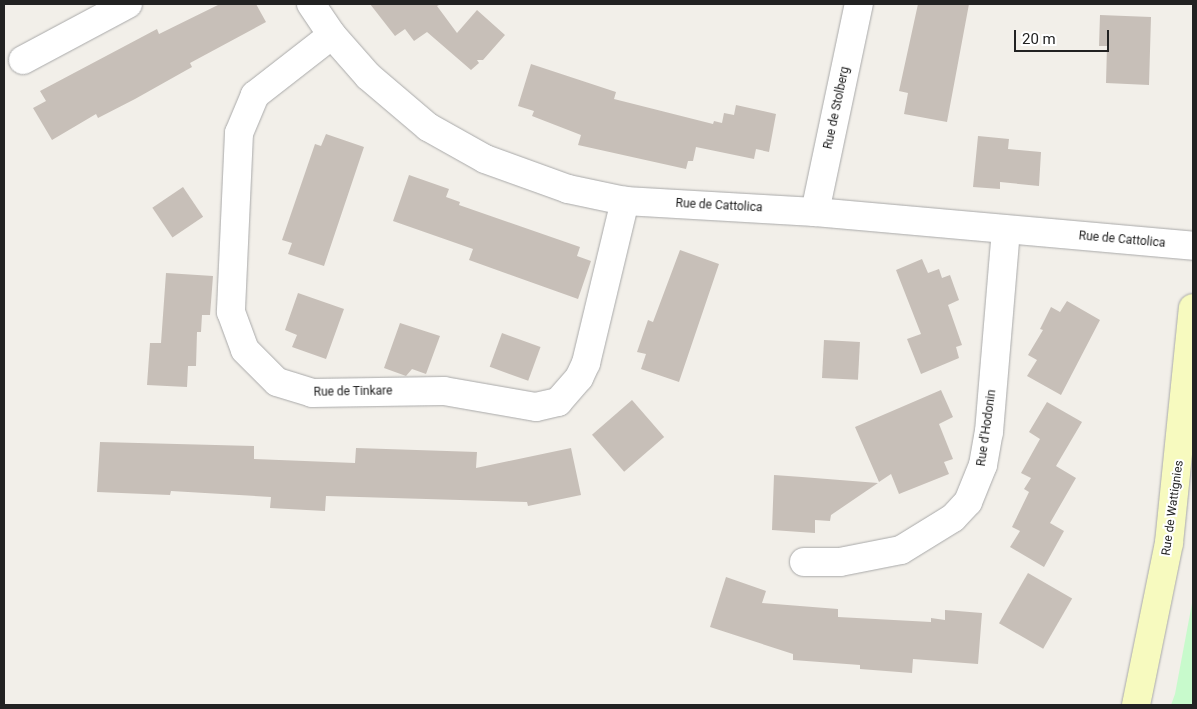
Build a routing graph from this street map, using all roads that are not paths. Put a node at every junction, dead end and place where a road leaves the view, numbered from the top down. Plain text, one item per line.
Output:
1 (128, 4) edge
2 (311, 4) edge
3 (859, 4) edge
4 (87, 13) edge
5 (332, 35) junction
6 (22, 60) dead end
7 (625, 201) junction
8 (815, 212) junction
9 (1006, 230) junction
10 (1193, 246) edge
11 (1193, 308) edge
12 (804, 562) dead end
13 (1136, 705) edge

1 - 4 street
2 - 5 street, Rue de Cattolica
3 - 8 street, Rue de Stolberg
4 - 6 street
5 - 7 street, Rue de Cattolica
5 - 7 street, Rue de Tinkare
7 - 8 street, Rue de Cattolica
8 - 9 street, Rue de Cattolica
9 - 10 street, Rue de Cattolica
9 - 12 street, Rue d'Hodonin
11 - 13 street, Rue de Wattignies

